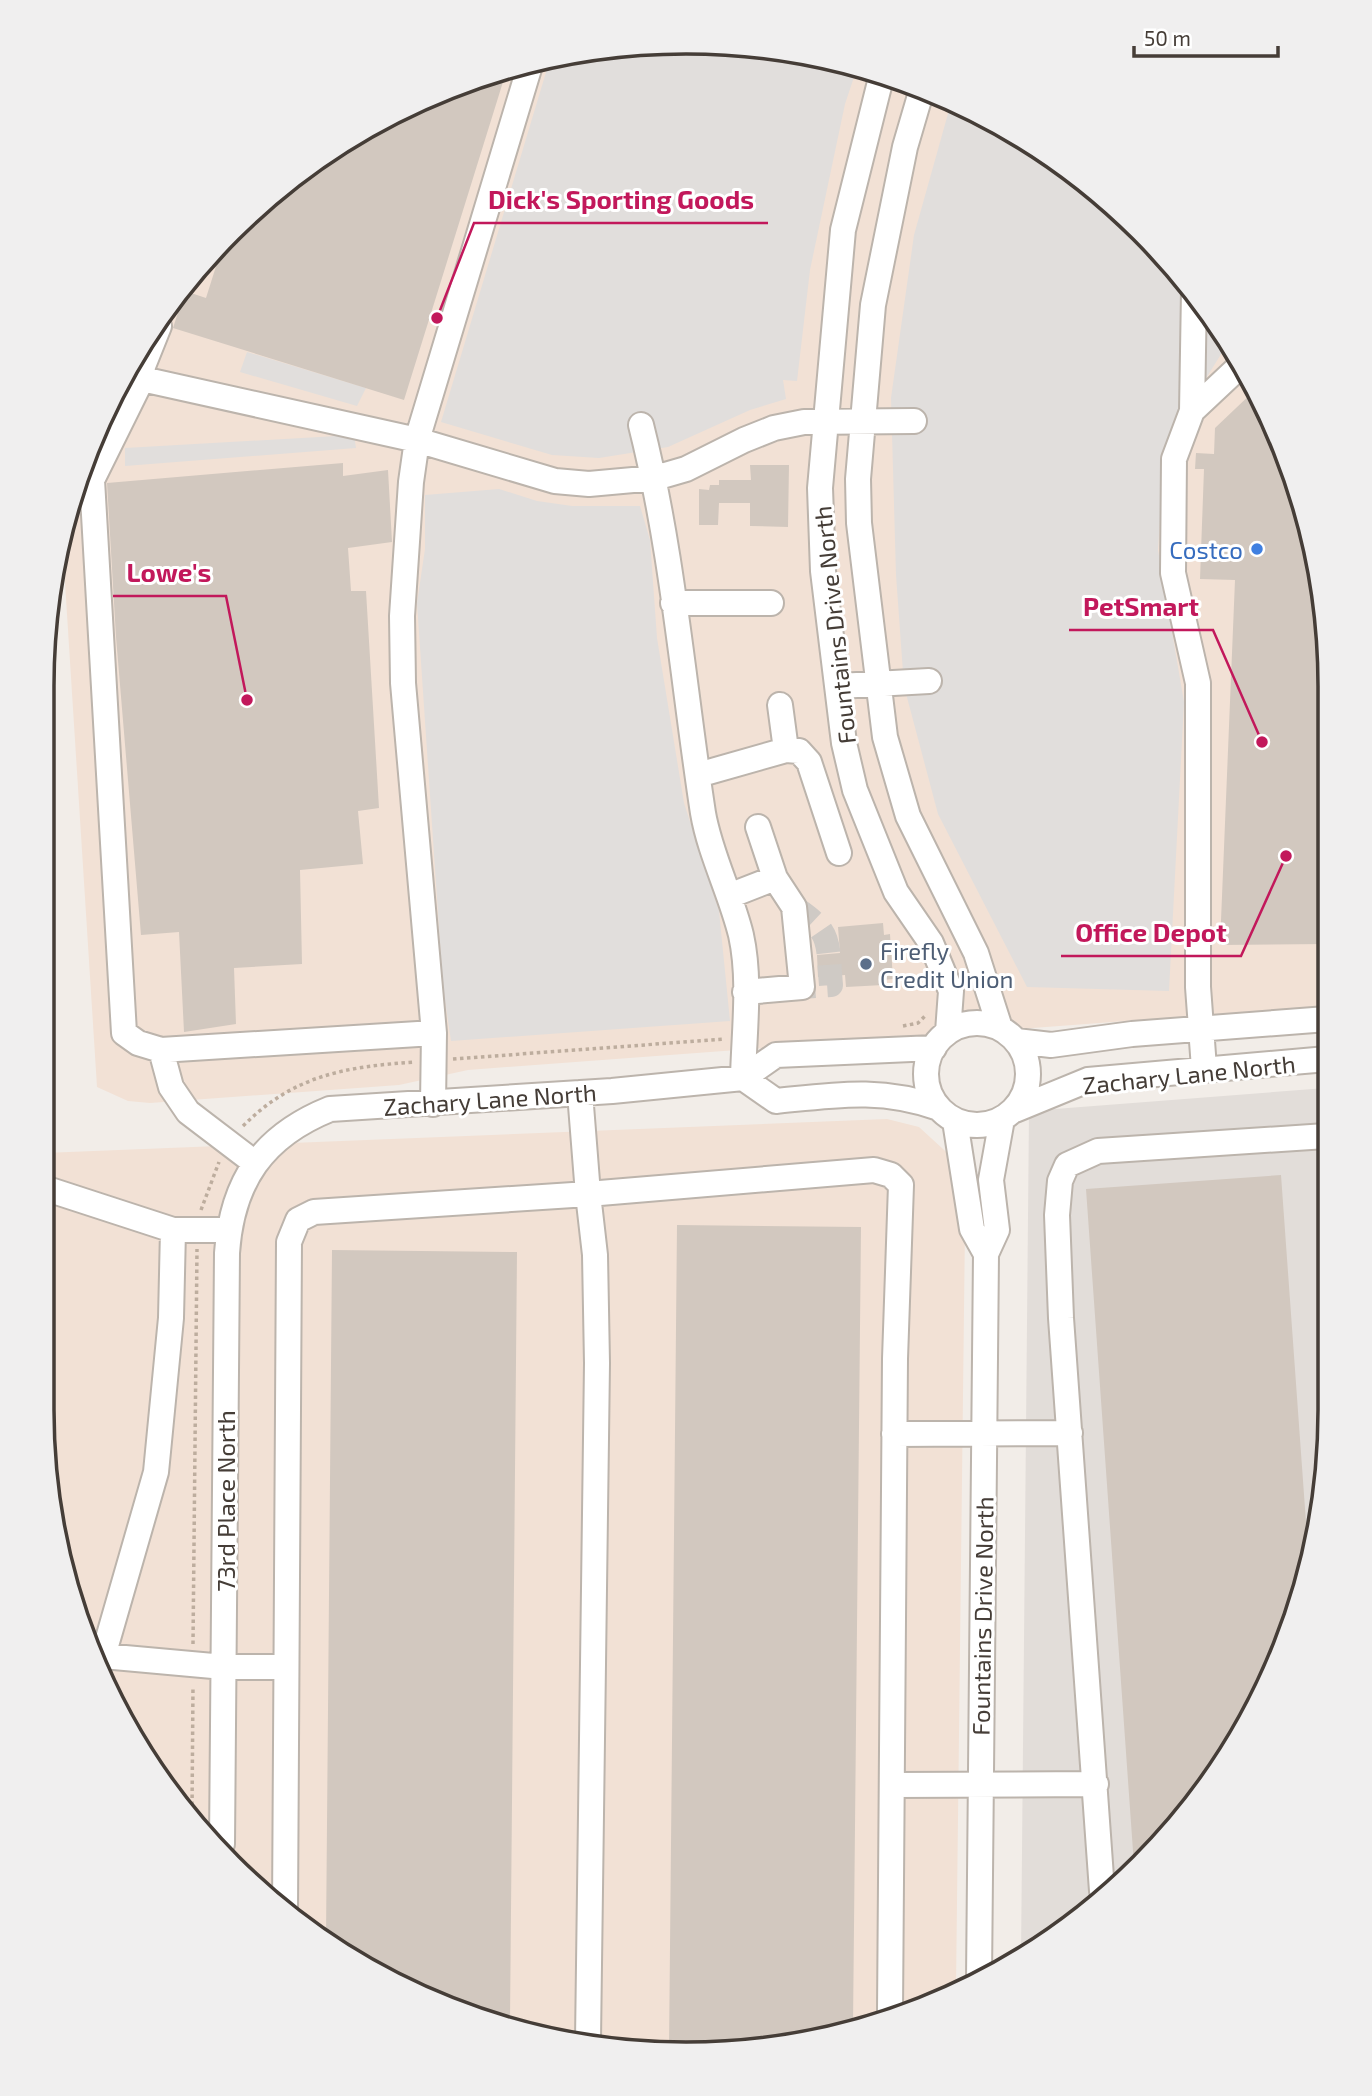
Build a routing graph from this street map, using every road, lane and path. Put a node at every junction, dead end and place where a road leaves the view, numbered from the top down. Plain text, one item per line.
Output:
1 (527, 75) edge
2 (880, 85) edge
3 (919, 99) edge
4 (1194, 310) edge
5 (148, 356) edge
6 (1234, 372) edge
7 (142, 379) junction
8 (1192, 411) junction
9 (826, 421) junction
10 (863, 421) junction
11 (914, 421) dead end
12 (641, 425) dead end
13 (417, 440) junction
14 (654, 478) junction
15 (673, 603) junction
16 (771, 603) dead end
17 (929, 681) dead end
18 (877, 683) junction
19 (839, 686) junction
20 (780, 705) dead end
21 (786, 750) junction
22 (698, 775) junction
23 (758, 827) dead end
24 (839, 853) dead end
25 (775, 878) junction
26 (729, 896) junction
27 (745, 992) junction
28 (930, 1003) dead end
29 (1318, 1021) edge
30 (898, 1027) dead end
31 (1201, 1029) junction
32 (434, 1033) junction
33 (1008, 1034) junction
34 (744, 1038) junction
35 (941, 1040) junction
36 (161, 1050) junction
37 (433, 1060) junction
38 (1318, 1060) edge
39 (1204, 1068) junction
40 (743, 1078) junction
41 (580, 1093) junction
42 (433, 1104) junction
43 (947, 1114) junction
44 (1008, 1114) junction
45 (1318, 1137) edge
46 (231, 1144) junction
47 (255, 1163) junction
48 (54, 1191) edge
49 (589, 1195) junction
50 (173, 1230) junction
51 (198, 1230) junction
52 (228, 1230) junction
53 (986, 1254) junction
54 (984, 1433) junction
55 (1070, 1433) junction
56 (894, 1434) junction
57 (103, 1654) edge
58 (106, 1660) edge
59 (193, 1664) junction
60 (224, 1667) junction
61 (286, 1667) junction
62 (981, 1784) junction
63 (1096, 1784) junction
64 (892, 1785) junction
65 (192, 1804) edge
66 (222, 1839) edge
67 (1102, 1886) edge
68 (285, 1898) edge
69 (979, 1969) edge
70 (890, 2008) edge
71 (588, 2034) edge

1 - 13 street
2 - 9 street, Fountains Drive North
3 - 10 street, Fountains Drive North
4 - 8 street
5 - 7 street
6 - 8 street
7 - 13 street
7 - 36 street
8 - 31 street
9 - 10 street
9 - 14 street
9 - 19 street, Fountains Drive North
10 - 11 street
10 - 18 street, Fountains Drive North
12 - 14 street
13 - 14 street
13 - 32 street
14 - 15 street
15 - 16 street
15 - 22 street
17 - 18 street
18 - 19 street
18 - 33 street, Fountains Drive North
19 - 35 street, Fountains Drive North
20 - 21 street
21 - 22 street
21 - 24 street
22 - 26 street
23 - 25 street
25 - 26 street
25 - 27 street
26 - 27 street
27 - 34 street
28 - 30 path
29 - 31 street, Zachary Lane North
31 - 33 street, Zachary Lane North
31 - 39 street
32 - 36 street
32 - 37 street
33 - 35 street
33 - 44 street
34 - 37 path
34 - 40 street
35 - 40 street, Zachary Lane North
35 - 43 street
36 - 46 street
37 - 42 street
37 - 46 path
38 - 39 street, Zachary Lane North
39 - 44 street, Zachary Lane North
40 - 41 street, Zachary Lane North
40 - 43 street
41 - 42 street, Zachary Lane North
41 - 49 street
42 - 47 street, Zachary Lane North
43 - 44 street
43 - 53 street, Fountains Drive North
44 - 53 street, Fountains Drive North
45 - 55 street
46 - 47 street
46 - 51 path
47 - 52 street, 73rd Place North
48 - 50 street
49 - 56 street
49 - 61 street
49 - 71 street
50 - 51 street
50 - 57 street
51 - 52 street
51 - 59 path
52 - 60 street, 73rd Place North
53 - 54 street, Fountains Drive North
54 - 55 street
54 - 56 street
54 - 62 street, Fountains Drive North
55 - 63 street
56 - 64 street
58 - 59 street
59 - 60 street
59 - 65 path
60 - 61 street
60 - 66 street, 73rd Place North
61 - 68 street
62 - 63 street
62 - 64 street
62 - 69 street, Fountains Drive North
63 - 67 street
64 - 70 street

